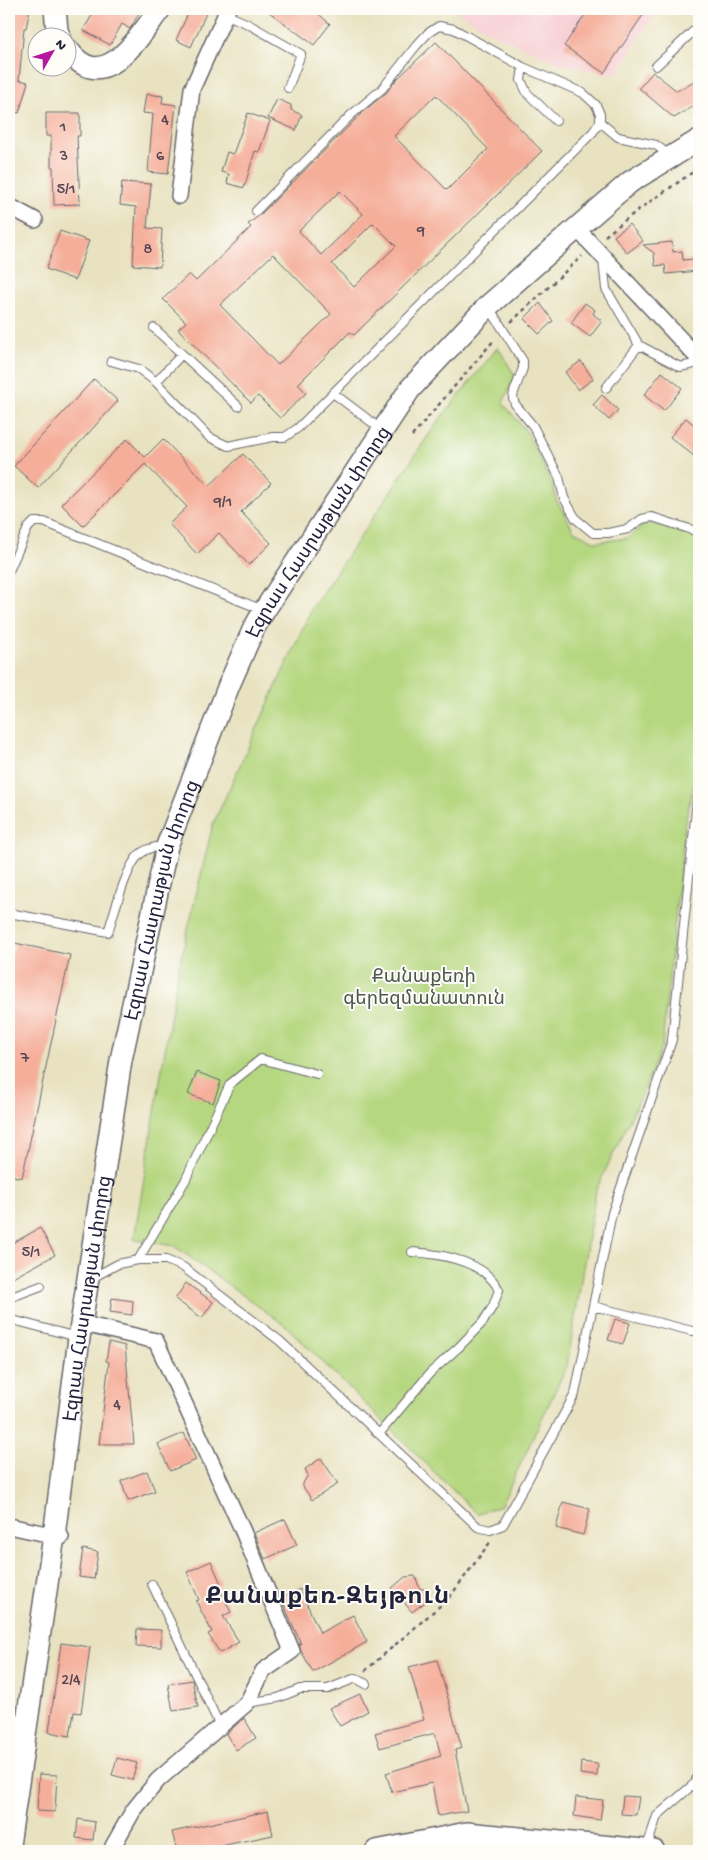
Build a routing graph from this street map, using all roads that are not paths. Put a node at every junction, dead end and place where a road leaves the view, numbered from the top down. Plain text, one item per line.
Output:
1 (55, 9) edge
2 (160, 9) edge
3 (227, 12) edge
4 (699, 26) edge
5 (57, 28) edge
6 (78, 62) edge
7 (656, 66) dead end
8 (523, 67) junction
9 (288, 88) dead end
10 (556, 122) dead end
11 (600, 122) junction
12 (699, 140) edge
13 (699, 148) edge
14 (674, 160) junction
15 (179, 196) dead end
16 (9, 206) edge
17 (256, 210) dead end
18 (35, 220) dead end
19 (592, 245) junction
20 (498, 320) junction
21 (154, 328) dead end
22 (638, 345) junction
23 (182, 354) junction
24 (111, 361) dead end
25 (699, 361) edge
26 (156, 382) junction
27 (606, 388) dead end
28 (333, 393) junction
29 (238, 406) dead end
30 (385, 432) junction
31 (699, 532) edge
32 (9, 571) edge
33 (267, 612) junction
34 (699, 794) edge
35 (169, 846) junction
36 (9, 914) edge
37 (317, 1074) dead end
38 (412, 1252) dead end
39 (138, 1260) junction
40 (94, 1277) junction
41 (41, 1286) dead end
42 (9, 1298) edge
43 (593, 1306) junction
44 (9, 1319) edge
45 (699, 1331) edge
46 (84, 1334) junction
47 (379, 1434) junction
48 (9, 1526) edge
49 (58, 1536) junction
50 (152, 1584) dead end
51 (366, 1684) dead end
52 (247, 1703) junction
53 (220, 1726) junction
54 (21, 1742) edge
55 (699, 1772) edge
56 (466, 1842) edge
57 (9, 1845) edge
58 (18, 1851) edge
59 (112, 1851) edge
60 (376, 1851) edge
61 (650, 1851) edge

1 - 5 street
2 - 6 street
3 - 9 lane
3 - 15 street
4 - 7 lane
8 - 10 lane
8 - 11 lane
8 - 17 lane
11 - 14 lane
11 - 28 lane
12 - 14 street, Էզրաս Հասրաթյան փողոց
13 - 14 street, Էզրաս Հասրաթյան փողոց
14 - 19 street, Էզրաս Հասրաթյան փողոց
14 - 30 street, Էզրաս Հասրաթյան փողոց
16 - 18 street
19 - 20 street, Էզրաս Հասրաթյան փողոց
19 - 22 lane
19 - 25 street
20 - 30 street, Էզրաս Հասրաթյան փողոց
20 - 31 lane
21 - 23 lane
22 - 25 lane
22 - 27 lane
23 - 26 lane
23 - 29 lane
24 - 26 lane
26 - 28 lane
28 - 30 lane
30 - 33 street, Էզրաս Հասրաթյան փողոց
32 - 33 lane
33 - 35 street, Էզրաս Հասրաթյան փողոց
34 - 43 lane
35 - 36 lane
35 - 40 street, Էզրաս Հասրաթյան փողոց
35 - 46 street, Էզրաս Հասրաթյան փողոց
37 - 39 lane
38 - 47 lane
39 - 40 lane
39 - 47 lane
40 - 46 street, Էզրաս Հասրաթյան փողոց
41 - 42 lane
43 - 45 lane
43 - 47 lane
44 - 46 lane
46 - 49 street, Էզրաս Հասրաթյան փողոց
46 - 52 street
48 - 49 street
49 - 54 street, Էզրաս Հասրաթյան փողոց
50 - 53 lane
51 - 52 lane
52 - 53 street
53 - 59 street
54 - 57 street, Էզրաս Հասրաթյան փողոց
54 - 58 street, Էզրաս Հասրաթյան փողոց
55 - 61 lane
56 - 60 street
56 - 61 street

